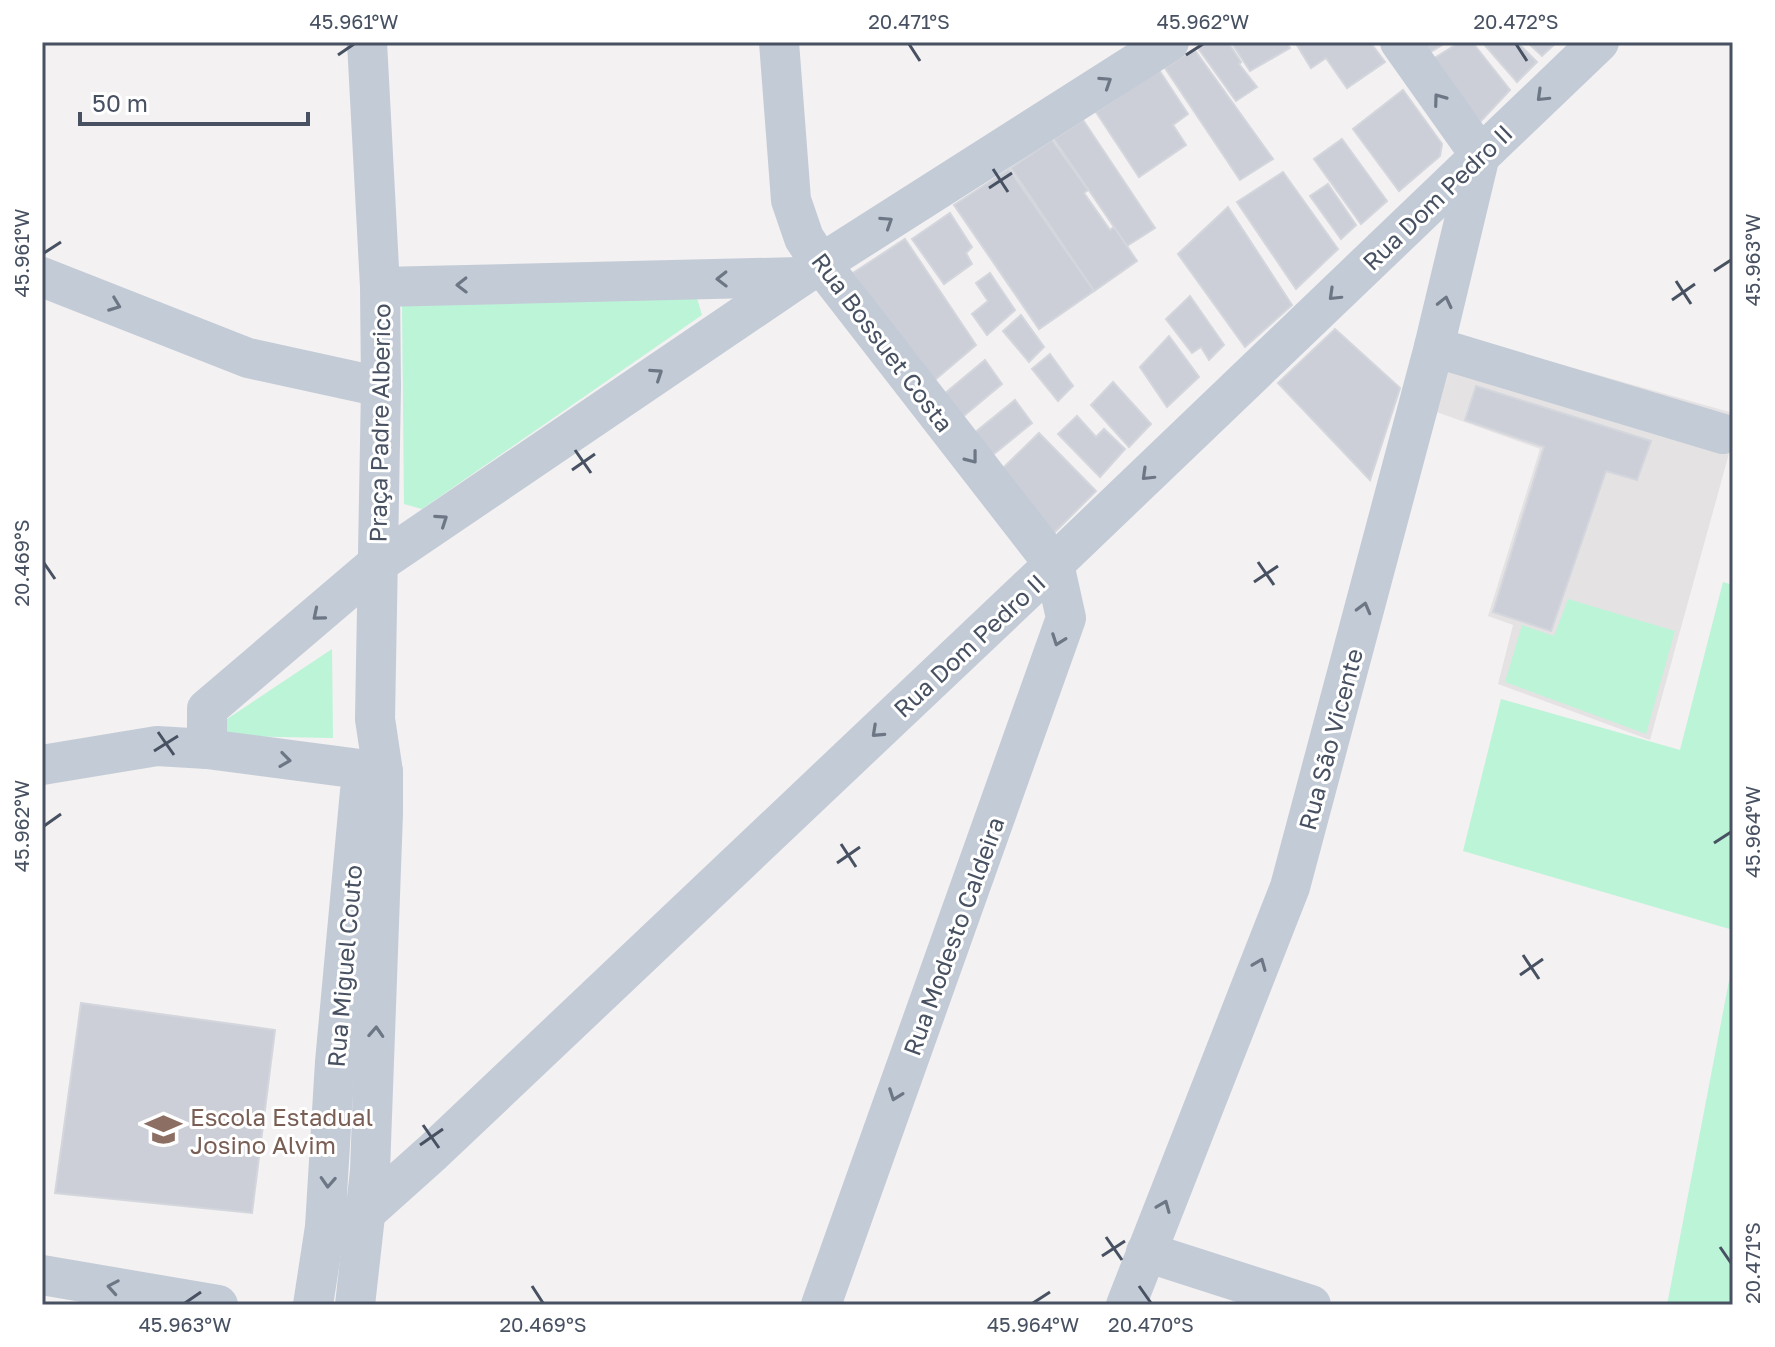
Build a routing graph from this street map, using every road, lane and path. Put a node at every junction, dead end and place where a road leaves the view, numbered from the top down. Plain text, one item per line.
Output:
1 (367, 42) edge
2 (779, 42) edge
3 (1169, 42) edge
4 (1400, 42) edge
5 (1599, 42) edge
6 (1480, 155) junction
7 (1415, 218) junction
8 (1457, 250) junction
9 (810, 270) junction
10 (42, 277) edge
11 (380, 287) junction
12 (1434, 347) junction
13 (381, 387) junction
14 (1723, 434) dead end
15 (377, 564) junction
16 (1054, 564) junction
17 (207, 709) junction
18 (157, 746) junction
19 (207, 749) junction
20 (42, 765) edge
21 (373, 771) junction
22 (372, 1111) junction
23 (331, 1118) junction
24 (433, 1152) junction
25 (366, 1212) junction
26 (325, 1227) junction
27 (1146, 1252) junction
28 (42, 1275) edge
29 (218, 1305) edge
30 (313, 1305) edge
31 (355, 1305) edge
32 (821, 1305) edge
33 (1126, 1305) edge
34 (1311, 1305) edge

1 - 11 street
2 - 9 street, Rua Bossuet Costa
9 -> 3 street
6 -> 4 street
5 -> 6 street, Rua Dom Pedro II
6 - 7 street, Rua Dom Pedro II
6 - 8 street, Rua São Vicente
7 - 8 street
7 -> 16 street, Rua Dom Pedro II
12 -> 8 street, Rua São Vicente
9 -> 11 street, Praça Padre Alberico
15 -> 9 street, Praça Padre Alberico
9 -> 16 street, Rua Bossuet Costa
10 -> 13 street
11 - 13 street, Praça Padre Alberico
12 - 14 street
27 -> 12 street, Rua São Vicente
13 - 15 street, Praça Padre Alberico
15 -> 17 street
15 - 21 street
16 -> 24 street, Rua Dom Pedro II
16 -> 32 street, Rua Modesto Caldeira
17 - 18 street
17 - 19 street
18 - 19 street
18 - 20 street
19 -> 21 street
22 -> 21 street, Rua Miguel Couto
21 - 23 street, Rua Miguel Couto
22 - 23 street
22 - 24 street
22 - 25 street, Rua Miguel Couto
23 -> 26 street, Rua Miguel Couto
24 - 25 street, Rua Dom Pedro II
25 - 26 street, Rua Dom Pedro II
25 - 31 street, Rua Miguel Couto
26 - 30 street, Rua Miguel Couto
27 - 33 street, Rua São Vicente
27 - 34 street
29 -> 28 street

